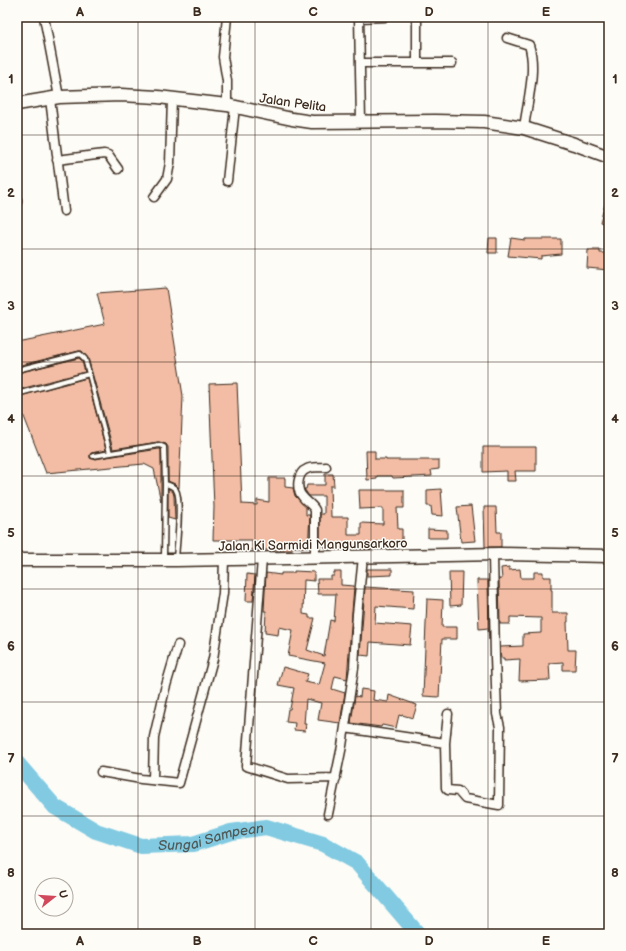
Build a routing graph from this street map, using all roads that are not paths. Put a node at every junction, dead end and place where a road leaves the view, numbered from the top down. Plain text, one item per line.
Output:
1 (44, 17) edge
2 (227, 17) edge
3 (385, 17) edge
4 (417, 17) edge
5 (359, 18) edge
6 (507, 38) dead end
7 (360, 63) junction
8 (417, 63) junction
9 (452, 63) dead end
10 (55, 98) junction
11 (172, 99) junction
12 (17, 104) edge
13 (231, 106) junction
14 (361, 122) junction
15 (524, 128) junction
16 (609, 157) edge
17 (57, 160) junction
18 (118, 169) dead end
19 (227, 181) dead end
20 (154, 198) dead end
21 (64, 211) dead end
22 (17, 370) edge
23 (89, 374) junction
24 (17, 394) edge
25 (110, 453) junction
26 (93, 456) dead end
27 (326, 467) dead end
28 (165, 484) junction
29 (493, 554) junction
30 (609, 556) edge
31 (363, 557) junction
32 (315, 558) junction
33 (224, 559) junction
34 (262, 559) junction
35 (17, 560) edge
36 (170, 560) junction
37 (178, 645) dead end
38 (448, 714) dead end
39 (345, 728) junction
40 (445, 743) junction
41 (102, 772) dead end
42 (336, 778) junction
43 (153, 780) junction
44 (328, 814) dead end

1 - 10 street
2 - 13 street
3 - 5 street
4 - 8 street
5 - 7 street
6 - 15 street
7 - 8 street
7 - 14 street
8 - 9 street
10 - 11 main road, Jalan Pelita
10 - 12 main road, Jalan Pelita
10 - 17 street
11 - 13 main road, Jalan Pelita
11 - 20 street
13 - 14 main road, Jalan Pelita
13 - 19 street
14 - 15 main road, Jalan Pelita
15 - 16 main road, Jalan Pelita
17 - 18 street
17 - 21 street
22 - 23 lane
23 - 24 lane
23 - 25 lane
25 - 26 lane
25 - 28 lane
27 - 32 street
28 - 36 lane
28 - 36 lane
29 - 30 main road, Jalan Ki Sarmidi Mangunsarkoro
29 - 31 main road, Jalan Ki Sarmidi Mangunsarkoro
29 - 40 street
31 - 32 main road, Jalan Ki Sarmidi Mangunsarkoro
31 - 39 street
32 - 34 main road, Jalan Ki Sarmidi Mangunsarkoro
33 - 34 main road, Jalan Ki Sarmidi Mangunsarkoro
33 - 36 main road, Jalan Ki Sarmidi Mangunsarkoro
33 - 43 street
34 - 42 street
35 - 36 main road, Jalan Ki Sarmidi Mangunsarkoro
37 - 43 street
38 - 40 street
39 - 40 street
39 - 42 street
41 - 43 street
42 - 44 street

